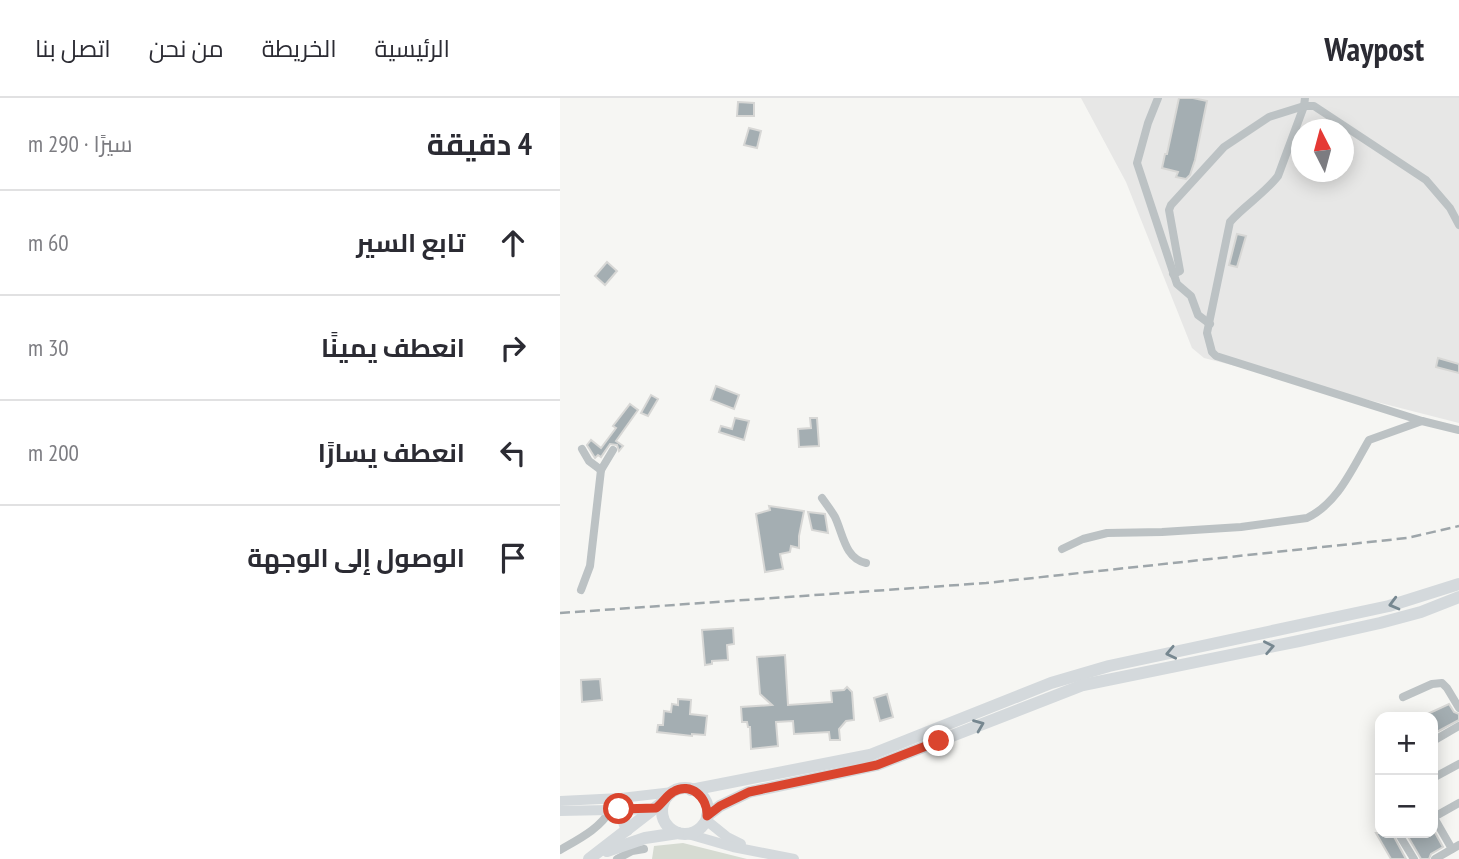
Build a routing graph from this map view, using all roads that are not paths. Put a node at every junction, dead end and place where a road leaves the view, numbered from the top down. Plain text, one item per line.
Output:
1 (1158, 98) edge
2 (1304, 102) edge
3 (1459, 225) edge
4 (1173, 274) junction
5 (1210, 324) junction
6 (1422, 421) junction
7 (1459, 430) edge
8 (582, 449) dead end
9 (613, 450) dead end
10 (601, 470) junction
11 (821, 498) dead end
12 (1062, 549) dead end
13 (866, 564) dead end
14 (1459, 584) edge
15 (581, 590) dead end
16 (1459, 597) edge
17 (1403, 697) dead end
18 (1459, 708) edge
19 (1459, 726) edge
20 (1438, 738) edge
21 (1459, 764) edge
22 (1438, 775) edge
23 (691, 790) junction
24 (560, 800) edge
25 (664, 803) junction
26 (1459, 803) edge
27 (615, 809) junction
28 (560, 811) edge
29 (1438, 814) edge
30 (707, 818) junction
31 (1438, 824) edge
32 (627, 830) junction
33 (683, 834) junction
34 (1401, 838) edge
35 (644, 843) junction
36 (1455, 847) edge
37 (560, 850) edge
38 (757, 852) junction
39 (590, 858) edge
40 (617, 859) edge
41 (643, 859) edge
42 (794, 859) edge
43 (1414, 859) edge
44 (1435, 859) edge

1 - 4 street
2 - 3 street
2 - 4 street
2 - 5 street
4 - 5 street
5 - 6 street
6 - 7 street
6 - 12 street
8 - 10 street
9 - 10 street
10 - 15 street
11 - 13 street
14 -> 23 main road
30 -> 16 main road
17 - 18 street
19 - 20 street
21 - 22 street
23 - 25 main road
23 - 30 main road
24 - 25 street
25 - 27 street
25 - 32 main road
25 - 33 main road
26 - 29 street
27 - 28 street
27 - 32 main road
27 - 37 street
30 - 33 main road
30 - 38 street
31 - 36 street
32 - 39 main road
33 - 35 main road
33 - 38 street
34 - 43 street
35 - 39 main road
35 - 40 street
35 - 41 street
36 - 44 street
38 - 42 street

